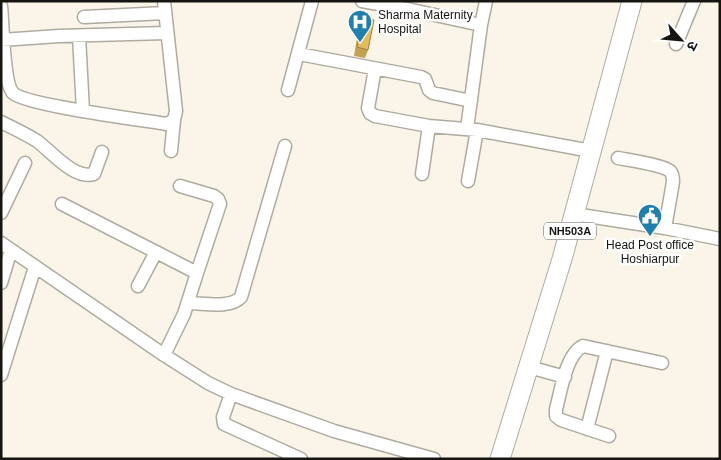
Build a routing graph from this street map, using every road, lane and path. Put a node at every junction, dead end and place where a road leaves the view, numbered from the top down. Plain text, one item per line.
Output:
1 (312, 1) edge
2 (362, 1) edge
3 (486, 1) edge
4 (632, 1) edge
5 (694, 1) edge
6 (413, 5) edge
7 (1, 6) edge
8 (164, 7) edge
9 (84, 17) dead end
10 (481, 25) junction
11 (166, 33) junction
12 (79, 36) junction
13 (2, 40) edge
14 (676, 44) dead end
15 (299, 54) junction
16 (375, 69) junction
17 (288, 90) dead end
18 (471, 101) junction
19 (83, 111) junction
20 (174, 120) junction
21 (1, 122) edge
22 (429, 126) junction
23 (472, 130) junction
24 (285, 146) dead end
25 (591, 150) junction
26 (102, 152) dead end
27 (170, 152) dead end
28 (618, 158) dead end
29 (25, 163) dead end
30 (422, 174) dead end
31 (468, 181) dead end
32 (180, 186) dead end
33 (62, 204) dead end
34 (1, 213) edge
35 (574, 214) junction
36 (665, 228) junction
37 (720, 239) edge
38 (6, 247) edge
39 (156, 252) junction
40 (35, 267) junction
41 (197, 273) junction
42 (1, 283) edge
43 (138, 286) dead end
44 (189, 303) junction
45 (608, 351) junction
46 (164, 355) junction
47 (662, 363) dead end
48 (528, 367) junction
49 (1, 375) edge
50 (565, 377) junction
51 (231, 394) junction
52 (587, 428) junction
53 (609, 436) dead end
54 (280, 454) edge
55 (302, 459) edge
56 (434, 459) edge
57 (500, 459) edge

1 - 15 street
2 - 6 street
3 - 10 street
4 - 25 highway, NH503A
5 - 14 street
6 - 10 street
7 - 13 street
8 - 9 street
8 - 11 street
10 - 18 street
11 - 12 street
11 - 20 street
12 - 13 street
12 - 19 street
13 - 19 street
15 - 16 street
15 - 17 street
16 - 18 street
16 - 22 street
18 - 23 street
19 - 20 street
20 - 27 street
21 - 26 street
22 - 23 street
22 - 30 street
23 - 25 street
23 - 31 street
24 - 44 street
25 - 35 highway, NH503A
28 - 36 street
29 - 34 street
32 - 41 street
33 - 39 street
35 - 36 street
35 - 48 highway, NH503A
36 - 37 street
38 - 40 street
38 - 42 street
39 - 41 street
39 - 43 street
40 - 46 street
40 - 49 street
41 - 44 street
44 - 46 street
45 - 47 street
45 - 50 street
45 - 52 street
46 - 51 street
48 - 50 street
48 - 57 highway, NH503A
50 - 52 street
51 - 54 street
51 - 56 street
52 - 53 street
54 - 55 street

